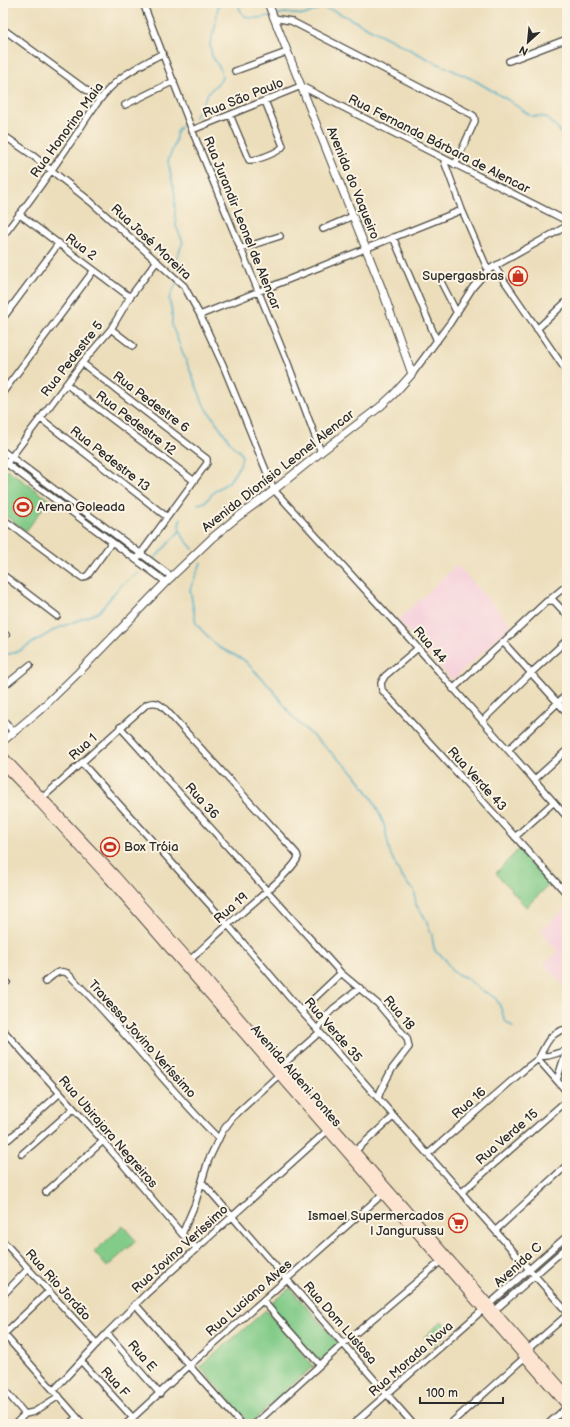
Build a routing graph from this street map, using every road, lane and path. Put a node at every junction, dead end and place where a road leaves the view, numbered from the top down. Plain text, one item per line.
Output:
1 (143, 3) edge
2 (268, 3) edge
3 (273, 16) junction
4 (3, 29) edge
5 (567, 39) edge
6 (287, 52) junction
7 (163, 53) junction
8 (509, 60) dead end
9 (235, 72) dead end
10 (174, 81) junction
11 (301, 86) junction
12 (100, 100) junction
13 (265, 101) junction
14 (124, 105) dead end
15 (230, 116) junction
16 (192, 130) junction
17 (3, 134) edge
18 (443, 158) junction
19 (455, 164) junction
20 (52, 170) junction
21 (462, 210) junction
22 (20, 214) junction
23 (353, 216) junction
24 (567, 221) edge
25 (567, 226) edge
26 (323, 229) dead end
27 (3, 236) edge
28 (280, 236) dead end
29 (393, 237) junction
30 (59, 243) junction
31 (240, 249) junction
32 (366, 249) junction
33 (157, 261) junction
34 (494, 266) junction
35 (94, 270) junction
36 (488, 270) junction
37 (440, 280) dead end
38 (258, 291) junction
39 (130, 297) junction
40 (567, 301) edge
41 (457, 313) junction
42 (200, 314) junction
43 (3, 318) edge
44 (110, 329) junction
45 (537, 329) junction
46 (437, 341) junction
47 (133, 346) dead end
48 (82, 363) junction
49 (567, 372) edge
50 (412, 374) junction
51 (66, 384) junction
52 (3, 392) edge
53 (40, 418) junction
54 (3, 451) edge
55 (321, 452) junction
56 (11, 457) junction
57 (4, 464) edge
58 (194, 480) junction
59 (274, 490) junction
60 (167, 516) junction
61 (3, 519) edge
62 (112, 542) junction
63 (141, 554) junction
64 (136, 560) junction
65 (3, 575) edge
66 (172, 577) junction
67 (166, 582) junction
68 (567, 585) edge
69 (549, 600) junction
70 (567, 615) edge
71 (57, 616) dead end
72 (567, 640) edge
73 (503, 642) junction
74 (418, 648) junction
75 (30, 665) dead end
76 (530, 673) junction
77 (3, 687) edge
78 (453, 688) junction
79 (567, 694) edge
80 (558, 703) junction
81 (141, 709) joint
82 (567, 713) edge
83 (3, 719) edge
84 (482, 721) junction
85 (120, 727) junction
86 (13, 732) junction
87 (3, 741) edge
88 (508, 750) junction
89 (567, 750) edge
90 (3, 756) edge
91 (82, 763) junction
92 (3, 765) edge
93 (534, 780) junction
94 (40, 799) junction
95 (554, 802) junction
96 (566, 814) edge
97 (515, 836) junction
98 (268, 890) junction
99 (567, 894) edge
100 (228, 925) junction
101 (190, 960) junction
102 (341, 973) junction
103 (3, 977) edge
104 (8, 982) dead end
105 (45, 982) dead end
106 (360, 988) junction
107 (301, 1011) junction
108 (3, 1030) edge
109 (319, 1030) junction
110 (567, 1030) edge
111 (566, 1050) edge
112 (539, 1058) junction
113 (280, 1071) junction
114 (557, 1080) junction
115 (567, 1092) edge
116 (60, 1093) junction
117 (378, 1098) junction
118 (567, 1100) edge
119 (73, 1109) junction
120 (394, 1116) junction
121 (327, 1131) junction
122 (218, 1138) junction
123 (9, 1139) dead end
124 (103, 1141) junction
125 (355, 1150) junction
126 (22, 1154) dead end
127 (428, 1154) junction
128 (567, 1165) edge
129 (202, 1182) junction
130 (46, 1192) dead end
131 (386, 1192) junction
132 (462, 1192) junction
133 (233, 1216) junction
134 (496, 1230) junction
135 (182, 1234) junction
136 (567, 1236) edge
137 (3, 1241) edge
138 (567, 1247) edge
139 (197, 1249) junction
140 (440, 1262) junction
141 (28, 1269) junction
142 (530, 1269) junction
143 (535, 1276) junction
144 (287, 1280) junction
145 (49, 1291) junction
146 (3, 1295) edge
147 (263, 1301) junction
148 (135, 1304) junction
149 (489, 1311) junction
150 (567, 1312) edge
151 (567, 1316) edge
152 (107, 1333) junction
153 (3, 1334) edge
154 (97, 1344) junction
155 (343, 1344) junction
156 (528, 1349) junction
157 (524, 1358) junction
158 (81, 1361) junction
159 (190, 1365) junction
160 (320, 1365) junction
161 (3, 1388) edge
162 (565, 1388) edge
163 (54, 1390) junction
164 (160, 1394) junction
165 (387, 1394) junction
166 (59, 1396) junction
167 (567, 1406) edge
168 (25, 1414) junction
169 (77, 1417) junction
170 (133, 1418) junction
171 (14, 1424) edge
172 (69, 1424) edge
173 (83, 1424) edge
174 (126, 1424) edge
175 (241, 1424) edge
176 (256, 1424) edge
177 (353, 1424) edge
178 (413, 1424) edge
179 (450, 1424) edge
180 (548, 1424) edge

1 - 7 street, Rua Jurandir Leonel de Alencar
2 - 3 street, Avenida do Vaqueiro
3 - 6 street, Avenida do Vaqueiro
3 - 19 street
4 - 12 street
5 - 8 street
6 - 9 street
6 - 11 street, Avenida do Vaqueiro
7 - 10 street, Rua Jurandir Leonel de Alencar
7 - 12 street, Rua Honorino Maia
10 - 14 street
10 - 16 street, Rua Jurandir Leonel de Alencar
11 - 13 street, Rua São Paulo
11 - 18 street, Rua Fernanda Bárbara de Alencar
11 - 23 street, Avenida do Vaqueiro
12 - 20 street, Rua Honorino Maia
13 - 15 street, Rua São Paulo
13 - 15 street
15 - 16 street, Rua São Paulo
16 - 31 street, Rua Jurandir Leonel de Alencar
17 - 20 street, Rua José Moreira
18 - 19 street, Rua Fernanda Bárbara de Alencar
18 - 21 street
19 - 24 street, Rua Fernanda Bárbara de Alencar
20 - 22 street, Rua Honorino Maia
20 - 33 street, Rua José Moreira
21 - 29 street
21 - 36 street
22 - 27 street, Rua Honorino Maia
22 - 30 street, Rua 2
23 - 26 street
23 - 32 street, Avenida do Vaqueiro
25 - 34 street, Avenida Dionísio Leonel Alencar
28 - 31 street
29 - 32 street
29 - 46 street
30 - 35 street, Rua 2
30 - 43 street
31 - 38 street, Rua Jurandir Leonel de Alencar
32 - 38 street
32 - 50 street, Avenida do Vaqueiro
33 - 39 street, Rua Pedestre 5
33 - 42 street, Rua José Moreira
34 - 36 street, Avenida Dionísio Leonel Alencar
34 - 45 street
35 - 39 street, Rua 2
35 - 52 street
36 - 41 street, Avenida Dionísio Leonel Alencar
37 - 41 street
38 - 42 street
38 - 55 street, Rua Jurandir Leonel de Alencar
39 - 44 street, Rua Pedestre 5
40 - 45 street
41 - 46 street, Avenida Dionísio Leonel Alencar
42 - 59 street, Rua José Moreira
44 - 47 street
44 - 48 street, Rua Pedestre 5
45 - 49 street
46 - 50 street, Avenida Dionísio Leonel Alencar
48 - 51 street, Rua Pedestre 5
48 - 58 street, Rua Pedestre 6
50 - 55 street, Avenida Dionísio Leonel Alencar
51 - 53 street, Rua Pedestre 5
51 - 58 street, Rua Pedestre 12
53 - 56 street, Rua Pedestre 5
53 - 60 street, Rua Pedestre 13
54 - 56 street
55 - 59 street, Avenida Dionísio Leonel Alencar
56 - 57 street, Rua Pedestre 5
56 - 63 street
57 - 62 street
58 - 60 street
59 - 66 street, Avenida Dionísio Leonel Alencar
59 - 74 street, Rua 44
60 - 63 street
61 - 62 street
62 - 64 street
63 - 64 street
63 - 66 street
64 - 67 street
65 - 71 street
66 - 67 street, Avenida Dionísio Leonel Alencar
67 - 86 street, Avenida Dionísio Leonel Alencar
68 - 69 street
69 - 70 street
69 - 73 street
72 - 76 street
73 - 76 street
73 - 78 street
74 - 78 street, Rua 44
74 - 97 street, Rua Verde 43
75 - 77 street
76 - 80 street
76 - 84 street
78 - 84 street, Rua 44
79 - 80 street
80 - 82 street
80 - 88 street
81 - 85 street, Rua 1
81 - 98 street, Rua 19
83 - 86 street
84 - 88 street, Rua 44
85 - 91 street, Rua 1
85 - 98 street, Rua 36
86 - 87 street, Avenida Dionísio Leonel Alencar
88 - 93 street, Rua 44
89 - 93 street
90 - 94 main road, Avenida Aldeni Pontes
91 - 94 street, Rua 1
91 - 100 street, Rua Verde 35
92 - 94 main road, Avenida Aldeni Pontes
93 - 95 street, Rua 44
94 - 101 main road, Avenida Aldeni Pontes
94 - 113 main road, Avenida Aldeni Pontes
95 - 96 street, Rua 44
95 - 97 street
97 - 99 street, Rua Verde 43
98 - 100 street, Rua 19
98 - 102 street, Rua 18
100 - 101 street, Rua 19
100 - 107 street, Rua Verde 35
101 - 113 main road, Avenida Aldeni Pontes
102 - 106 street, Rua 18
102 - 107 street
103 - 104 street
105 - 122 street, Travessa Jovino Veríssimo
106 - 109 street
106 - 117 street, Rua 18
107 - 109 street, Rua Verde 35
108 - 116 street, Rua Ubirajara Negreiros
109 - 113 street
109 - 117 street, Rua Verde 35
110 - 112 street
111 - 112 street
111 - 114 street
112 - 114 street
112 - 127 street, Rua 16
113 - 121 main road, Avenida Aldeni Pontes
113 - 122 street
113 - 125 main road, Avenida Aldeni Pontes
114 - 115 street
116 - 119 street, Rua Ubirajara Negreiros
116 - 123 street
117 - 120 street, Rua Verde 35
118 - 132 street, Rua Verde 15
119 - 124 street, Rua Ubirajara Negreiros
119 - 126 street
120 - 125 street
120 - 127 street, Rua Verde 35
121 - 131 main road, Avenida Aldeni Pontes
121 - 133 street, Rua Jovino Veríssimo
122 - 129 street
124 - 130 street
124 - 135 street, Rua Ubirajara Negreiros
125 - 131 main road, Avenida Aldeni Pontes
127 - 132 street, Rua Verde 35
128 - 134 street
129 - 133 street, Rua Dom Lustosa
129 - 135 street
131 - 140 main road, Avenida Aldeni Pontes
131 - 144 street, Rua Luciano Alves
131 - 149 main road, Avenida Aldeni Pontes
132 - 134 street, Rua Verde 35
133 - 139 street, Rua Jovino Veríssimo
133 - 144 street, Rua Dom Lustosa
134 - 142 street, Rua Verde 35
135 - 139 street, Rua Ubirajara Negreiros
136 - 142 street, Avenida C
137 - 141 street, Rua Rio Jordão
138 - 143 street, Avenida C
139 - 148 street, Rua Jovino Veríssimo
140 - 149 main road, Avenida Aldeni Pontes
140 - 155 street
141 - 145 street, Rua Rio Jordão
141 - 146 street
142 - 143 street, Rua Verde 35
142 - 149 street, Avenida C
143 - 149 street, Avenida C
143 - 150 street, Rua Verde 35
144 - 147 street, Rua Luciano Alves
144 - 155 street, Rua Dom Lustosa
145 - 153 street
145 - 154 street, Rua Rio Jordão
147 - 159 street, Rua Luciano Alves
147 - 160 street
148 - 152 street, Rua Jovino Veríssimo
148 - 159 street
149 - 156 main road, Avenida Aldeni Pontes
149 - 157 main road, Avenida Aldeni Pontes
149 - 165 street, Rua Morada Nova
151 - 156 street
152 - 154 street, Rua Jovino Veríssimo
152 - 164 street, Rua E
153 - 163 street
154 - 158 street, Rua Jovino Veríssimo
155 - 160 street
155 - 165 street, Rua Dom Lustosa
156 - 162 main road, Avenida Aldeni Pontes
157 - 167 main road, Avenida Aldeni Pontes
157 - 179 street
158 - 163 street, Rua Jovino Veríssimo
158 - 170 street, Rua F
159 - 164 street, Rua Luciano Alves
159 - 175 street
160 - 176 street
161 - 168 street
163 - 166 street
164 - 170 street, Rua Luciano Alves
165 - 177 street, Rua Morada Nova
165 - 178 street, Rua Dom Lustosa
166 - 168 street
166 - 169 street
167 - 180 street
168 - 171 street
169 - 172 street
169 - 173 street
170 - 174 street, Rua Luciano Alves

